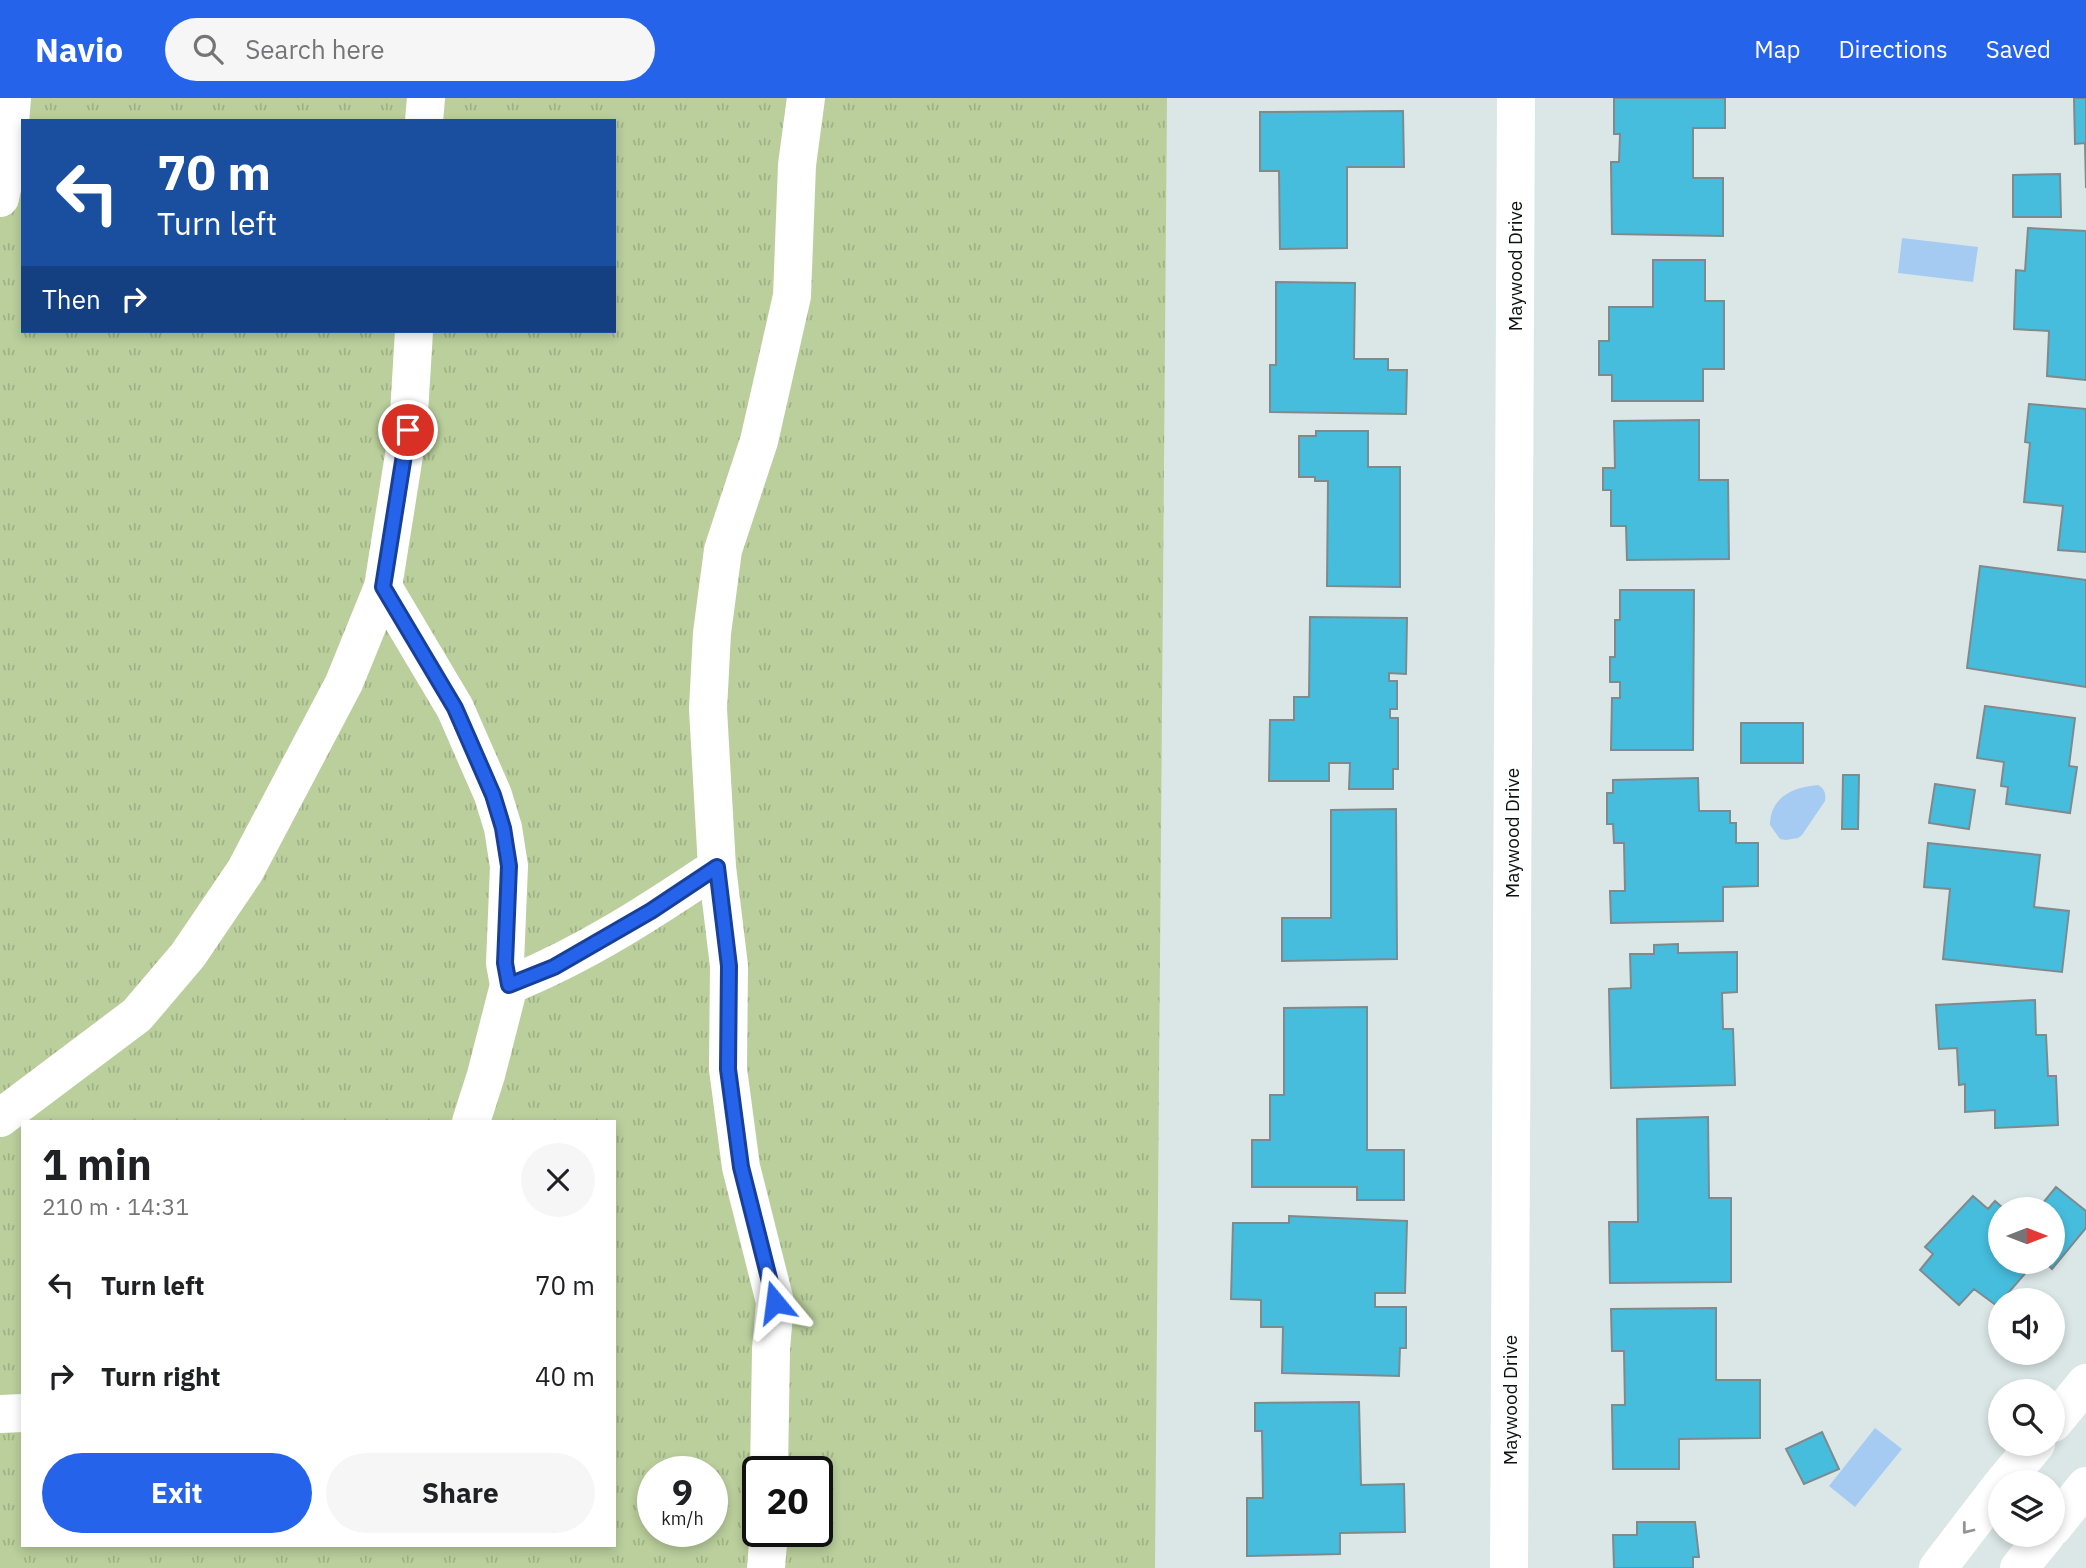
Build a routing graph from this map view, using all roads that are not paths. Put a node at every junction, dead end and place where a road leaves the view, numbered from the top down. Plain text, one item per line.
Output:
1 (12, 98) edge
2 (426, 98) edge
3 (806, 98) edge
4 (1516, 98) edge
5 (424, 119) edge
6 (0, 198) edge
7 (414, 333) edge
8 (383, 587) junction
9 (717, 867) junction
10 (509, 985) junction
11 (0, 1118) edge
12 (472, 1120) edge
13 (2086, 1382) edge
14 (2065, 1408) edge
15 (21, 1413) edge
16 (0, 1415) edge
17 (769, 1456) edge
18 (2026, 1456) edge
19 (2014, 1470) edge
20 (2086, 1486) edge
21 (1988, 1503) edge
22 (2065, 1512) edge
23 (768, 1547) edge
24 (2036, 1547) edge
25 (766, 1568) edge
26 (1509, 1568) edge
27 (1938, 1568) edge
28 (2019, 1568) edge

1 - 6 street
2 - 5 street
3 - 9 street
4 - 26 street, Maywood Drive
7 - 8 street
8 - 10 street
8 - 11 street
9 - 10 street
9 - 17 street
10 - 12 street
13 - 14 street
15 - 16 street
18 - 19 street
20 - 22 street
21 -> 27 street
23 - 25 street
24 - 28 street

